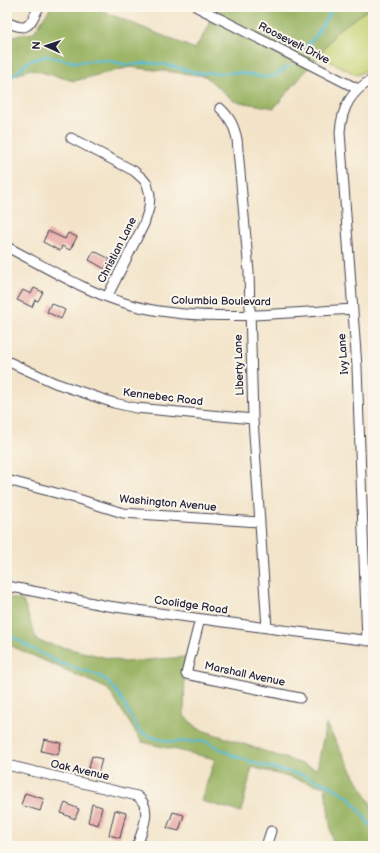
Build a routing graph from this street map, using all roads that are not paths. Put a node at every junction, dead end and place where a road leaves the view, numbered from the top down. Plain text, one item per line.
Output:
1 (39, 7) edge
2 (197, 7) edge
3 (7, 22) edge
4 (373, 79) edge
5 (358, 89) junction
6 (220, 108) dead end
7 (71, 138) dead end
8 (7, 247) edge
9 (107, 297) junction
10 (352, 309) junction
11 (250, 315) junction
12 (7, 360) edge
13 (253, 419) junction
14 (7, 480) edge
15 (259, 522) junction
16 (7, 586) edge
17 (200, 619) junction
18 (267, 628) junction
19 (370, 641) edge
20 (300, 698) dead end
21 (7, 765) edge
22 (271, 831) dead end
23 (137, 846) edge
24 (266, 846) edge

1 - 3 street
2 - 5 street, Roosevelt Drive
4 - 5 street, Ivy Lane
5 - 10 street, Ivy Lane
6 - 11 street, Liberty Lane
7 - 9 street, Christian Lane
8 - 9 street, Columbia Boulevard
9 - 11 street, Columbia Boulevard
10 - 11 street, Columbia Boulevard
10 - 19 street, Ivy Lane
11 - 13 street, Liberty Lane
12 - 13 street, Kennebec Road
13 - 15 street, Liberty Lane
14 - 15 street, Washington Avenue
15 - 18 street, Liberty Lane
16 - 17 street, Coolidge Road
17 - 18 street, Coolidge Road
17 - 20 street, Marshall Avenue
18 - 19 street, Coolidge Road
21 - 23 street, Oak Avenue
22 - 24 street

